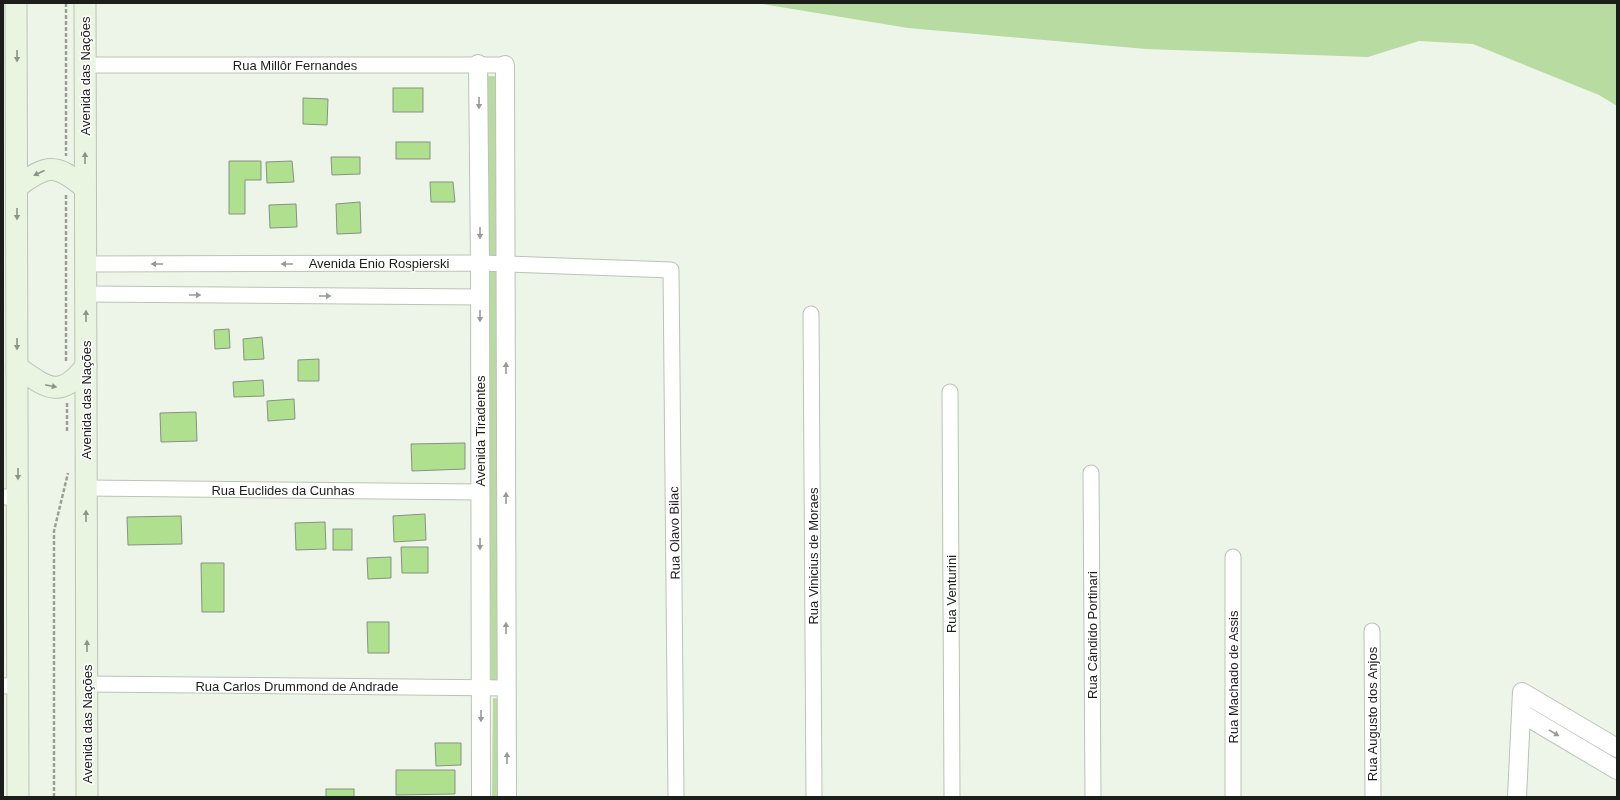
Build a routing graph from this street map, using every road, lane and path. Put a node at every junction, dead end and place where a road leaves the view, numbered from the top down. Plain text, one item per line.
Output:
1 (85, 3) edge
2 (12, 5) edge
3 (10, 27) edge
4 (478, 64) junction
5 (85, 65) junction
6 (505, 65) joint
7 (17, 187) junction
8 (85, 188) junction
9 (10, 263) edge
10 (86, 264) junction
11 (480, 264) junction
12 (506, 265) junction
13 (672, 270) joint
14 (10, 293) edge
15 (86, 294) junction
16 (480, 297) junction
17 (811, 314) dead end
18 (86, 366) junction
19 (17, 367) junction
20 (950, 392) dead end
21 (1091, 473) dead end
22 (86, 488) junction
23 (480, 492) junction
24 (10, 497) edge
25 (1233, 557) dead end
26 (1372, 631) dead end
27 (87, 684) junction
28 (10, 686) edge
29 (481, 687) junction
30 (507, 688) junction
31 (1521, 713) junction
32 (1616, 747) edge
33 (1617, 770) edge
34 (18, 797) edge
35 (87, 797) edge
36 (481, 797) edge
37 (507, 797) edge
38 (676, 797) edge
39 (814, 797) edge
40 (952, 797) edge
41 (1093, 797) edge
42 (1233, 797) edge
43 (1373, 797) edge
44 (1517, 797) edge

1 - 5 main road, Avenida das Nações
2 - 3 main road
3 -> 7 main road
4 - 5 street, Rua Millôr Fernandes
4 - 6 street, Rua Millôr Fernandes
4 -> 11 street, Avenida Tiradentes
8 -> 5 main road, Avenida das Nações
6 - 12 street, Avenida Tiradentes
8 -> 7 main road
7 -> 9 main road
8 - 10 main road, Avenida das Nações
9 - 14 main road
11 -> 10 street, Avenida Enio Rospierski
10 - 15 main road, Avenida das Nações
11 - 12 street, Avenida Enio Rospierski
11 - 16 street, Avenida Tiradentes
12 - 13 street, Avenida Enio Rospierski
30 -> 12 street, Avenida Tiradentes
13 - 38 street, Rua Olavo Bilac
14 -> 19 main road
15 -> 16 street
18 -> 15 main road, Avenida das Nações
16 -> 23 street, Avenida Tiradentes
17 - 39 street, Rua Vinicius de Moraes
19 -> 18 main road
18 - 22 main road, Avenida das Nações
19 -> 24 main road
20 - 40 street, Rua Venturini
21 - 41 street, Rua Cândido Portinari
22 - 23 street, Rua Euclides da Cunhas
27 -> 22 main road, Avenida das Nações
23 -> 29 street, Avenida Tiradentes
24 - 28 main road
25 - 42 street, Rua Machado de Assis
26 - 43 street, Rua Augusto dos Anjos
27 - 29 street, Rua Carlos Drummond de Andrade
27 - 35 main road, Avenida das Nações
28 - 34 main road
29 - 30 street, Rua Carlos Drummond de Andrade
29 -> 36 street, Avenida Tiradentes
37 -> 30 street, Avenida Tiradentes
31 - 32 street
31 -> 33 street
31 - 44 street

